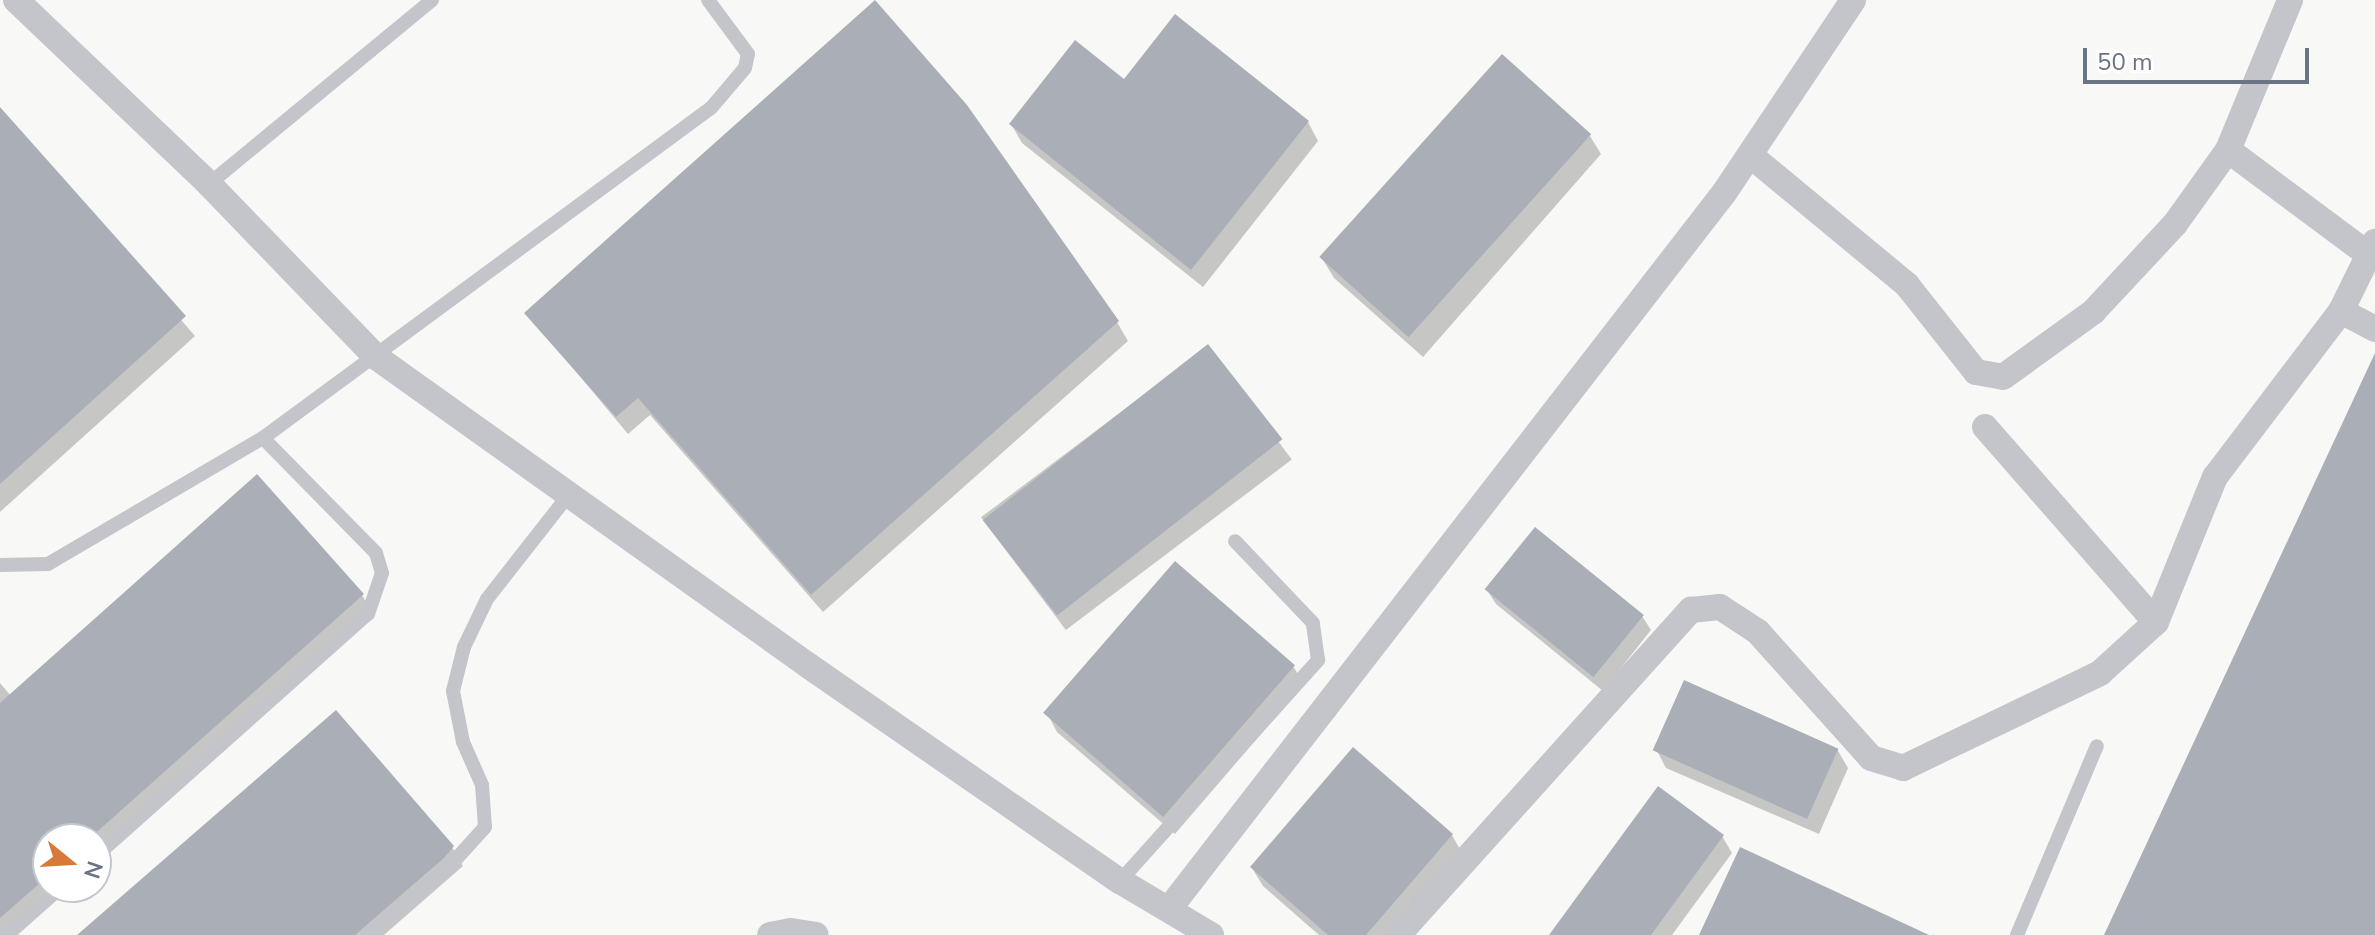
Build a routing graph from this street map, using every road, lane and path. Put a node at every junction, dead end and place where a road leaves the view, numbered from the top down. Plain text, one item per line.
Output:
1 (16, 0) edge
2 (432, 0) edge
3 (708, 0) edge
4 (1853, 0) edge
5 (2290, 0) edge
6 (2228, 150) junction
7 (1750, 155) junction
8 (209, 184) junction
9 (2372, 248) edge
10 (2341, 311) junction
11 (2375, 329) edge
12 (376, 357) junction
13 (1985, 427) dead end
14 (263, 438) junction
15 (570, 493) junction
16 (1235, 541) dead end
17 (0, 565) edge
18 (2156, 622) junction
19 (2097, 746) dead end
20 (112, 842) edge
21 (1120, 881) junction
22 (43, 903) edge
23 (1169, 909) junction
24 (7, 935) edge
25 (366, 935) edge
26 (770, 935) edge
27 (816, 935) edge
28 (1211, 935) edge
29 (1398, 935) edge
30 (2017, 935) edge

1 - 8 street
2 - 8 lane
3 - 12 lane
4 - 7 street
5 - 6 street
6 - 7 street
6 - 9 street
7 - 23 street
8 - 12 street
9 - 10 street
10 - 11 street
10 - 18 street
12 - 14 lane
12 - 15 street
13 - 18 street
14 - 17 lane
14 - 20 lane
15 - 21 street
15 - 25 lane
16 - 21 lane
18 - 29 street
19 - 30 lane
21 - 23 street
22 - 24 lane
23 - 28 street
26 - 27 street

